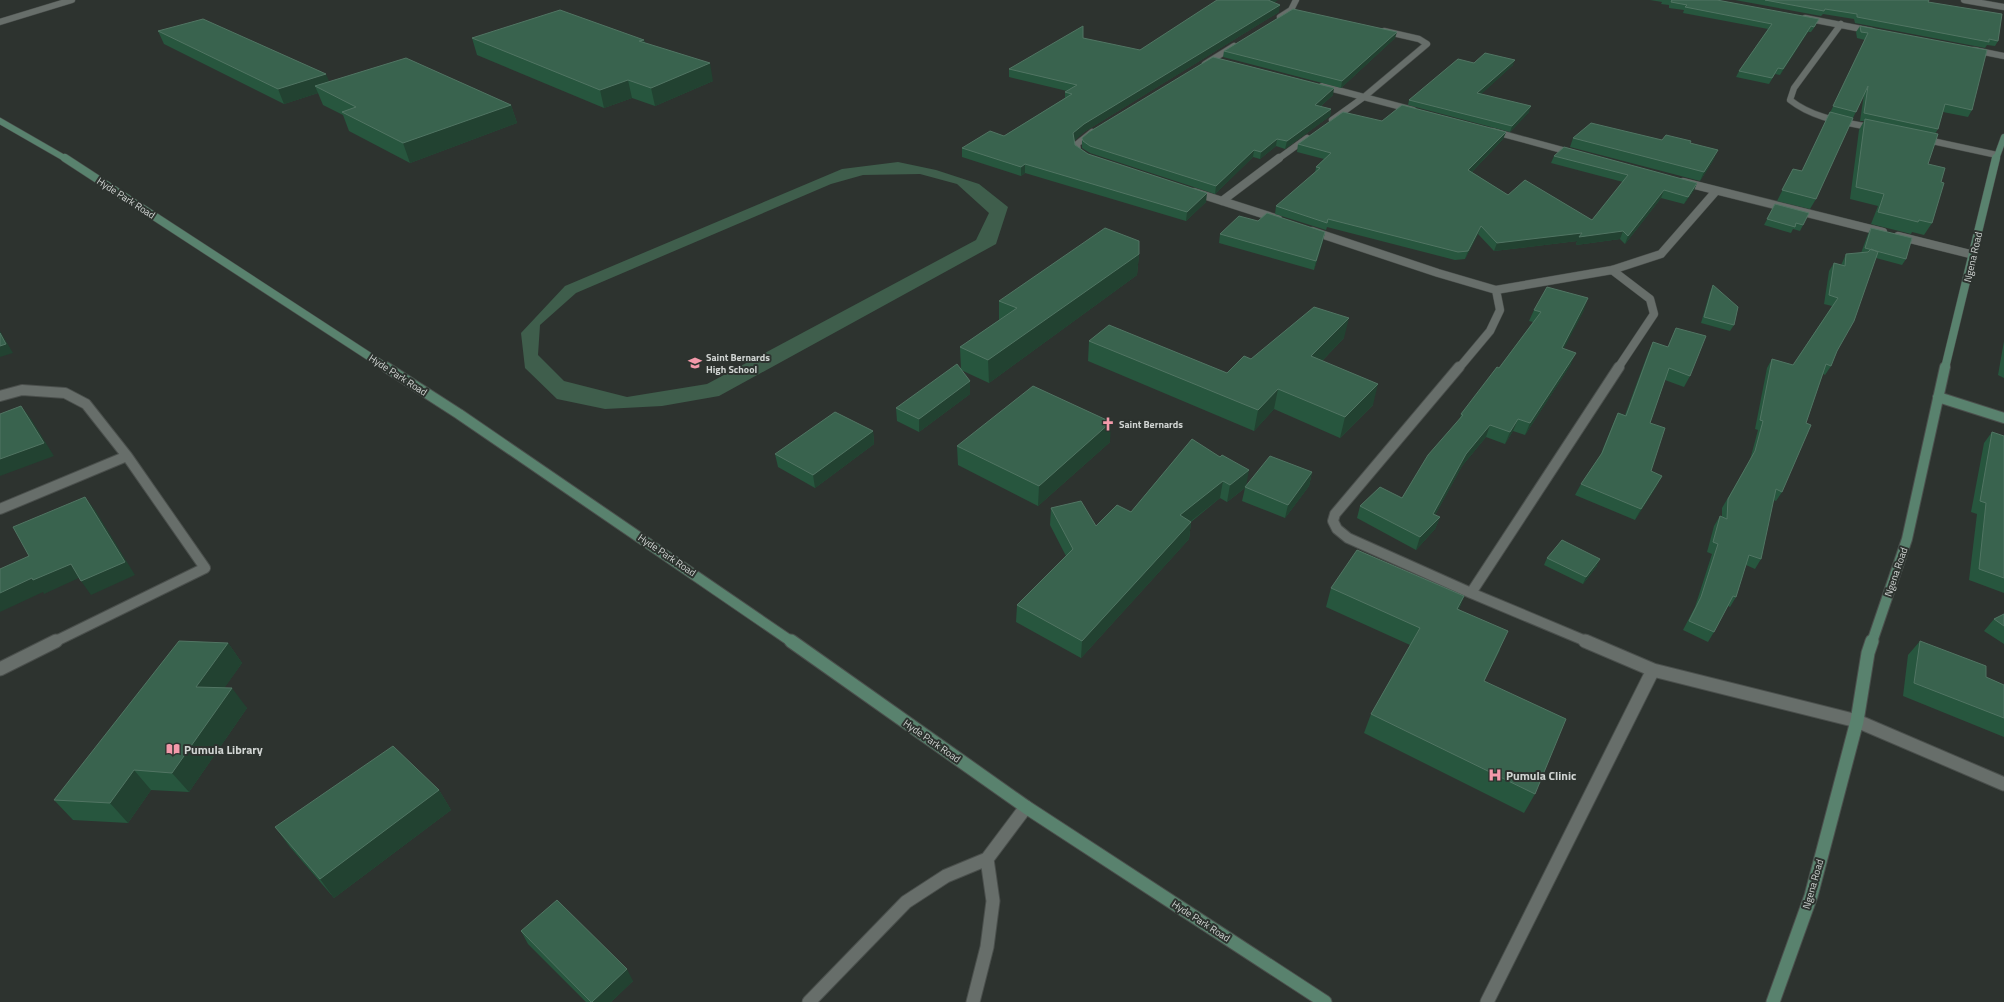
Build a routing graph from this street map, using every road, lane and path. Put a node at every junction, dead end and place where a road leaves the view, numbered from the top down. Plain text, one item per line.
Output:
1 (72, 0) edge
2 (1296, 0) edge
3 (1964, 0) edge
4 (2004, 7) edge
5 (1291, 10) junction
6 (1299, 12) edge
7 (1795, 16) edge
8 (0, 22) edge
9 (1272, 22) edge
10 (1841, 24) junction
11 (1374, 29) edge
12 (1880, 32) edge
13 (1239, 43) edge
14 (1965, 49) edge
15 (2004, 56) edge
16 (1213, 59) junction
17 (1220, 61) edge
18 (1200, 67) edge
19 (1311, 84) edge
20 (1364, 97) junction
21 (1417, 111) edge
22 (0, 121) edge
23 (1325, 125) edge
24 (1100, 128) edge
25 (1486, 130) edge
26 (1884, 130) edge
27 (1312, 135) edge
28 (1914, 137) edge
29 (2004, 137) edge
30 (1578, 154) edge
31 (1997, 155) junction
32 (1090, 159) edge
33 (1677, 181) edge
34 (1184, 189) edge
35 (1716, 191) junction
36 (1222, 201) junction
37 (1289, 223) edge
38 (1304, 228) edge
39 (1974, 255) junction
40 (1612, 270) junction
41 (1496, 290) junction
42 (0, 396) edge
43 (1938, 398) junction
44 (2004, 418) edge
45 (127, 456) junction
46 (0, 509) edge
47 (1471, 593) junction
48 (0, 670) edge
49 (1653, 670) junction
50 (1857, 721) junction
51 (2004, 784) edge
52 (1026, 807) junction
53 (987, 859) junction
54 (809, 1002) edge
55 (973, 1002) edge
56 (1325, 1002) edge
57 (1487, 1002) edge
58 (1773, 1002) edge

1 - 8 street
2 - 5 street
3 - 4 street
5 - 6 street
5 - 9 street
7 - 10 street
10 - 12 street
10 - 26 street
11 - 20 street
13 - 16 street
14 - 15 street
16 - 17 street
16 - 18 street
19 - 20 street
20 - 21 street
20 - 23 street
22 - 52 street, Hyde Park Road
24 - 32 street
25 - 30 street
27 - 36 street
28 - 31 street
29 - 31 street, Ngena Road
31 - 39 street, Ngena Road
33 - 35 street
34 - 36 street
35 - 39 street
35 - 40 street
36 - 37 street
38 - 41 street
39 - 43 street, Ngena Road
40 - 41 street
40 - 47 street
41 - 47 street
42 - 45 street
43 - 44 street
43 - 50 street, Ngena Road
45 - 46 street
45 - 48 street
47 - 49 street
49 - 50 street
49 - 57 street
50 - 51 street
50 - 58 street, Ngena Road
52 - 53 street
52 - 56 street, Hyde Park Road
53 - 54 street
53 - 55 street

